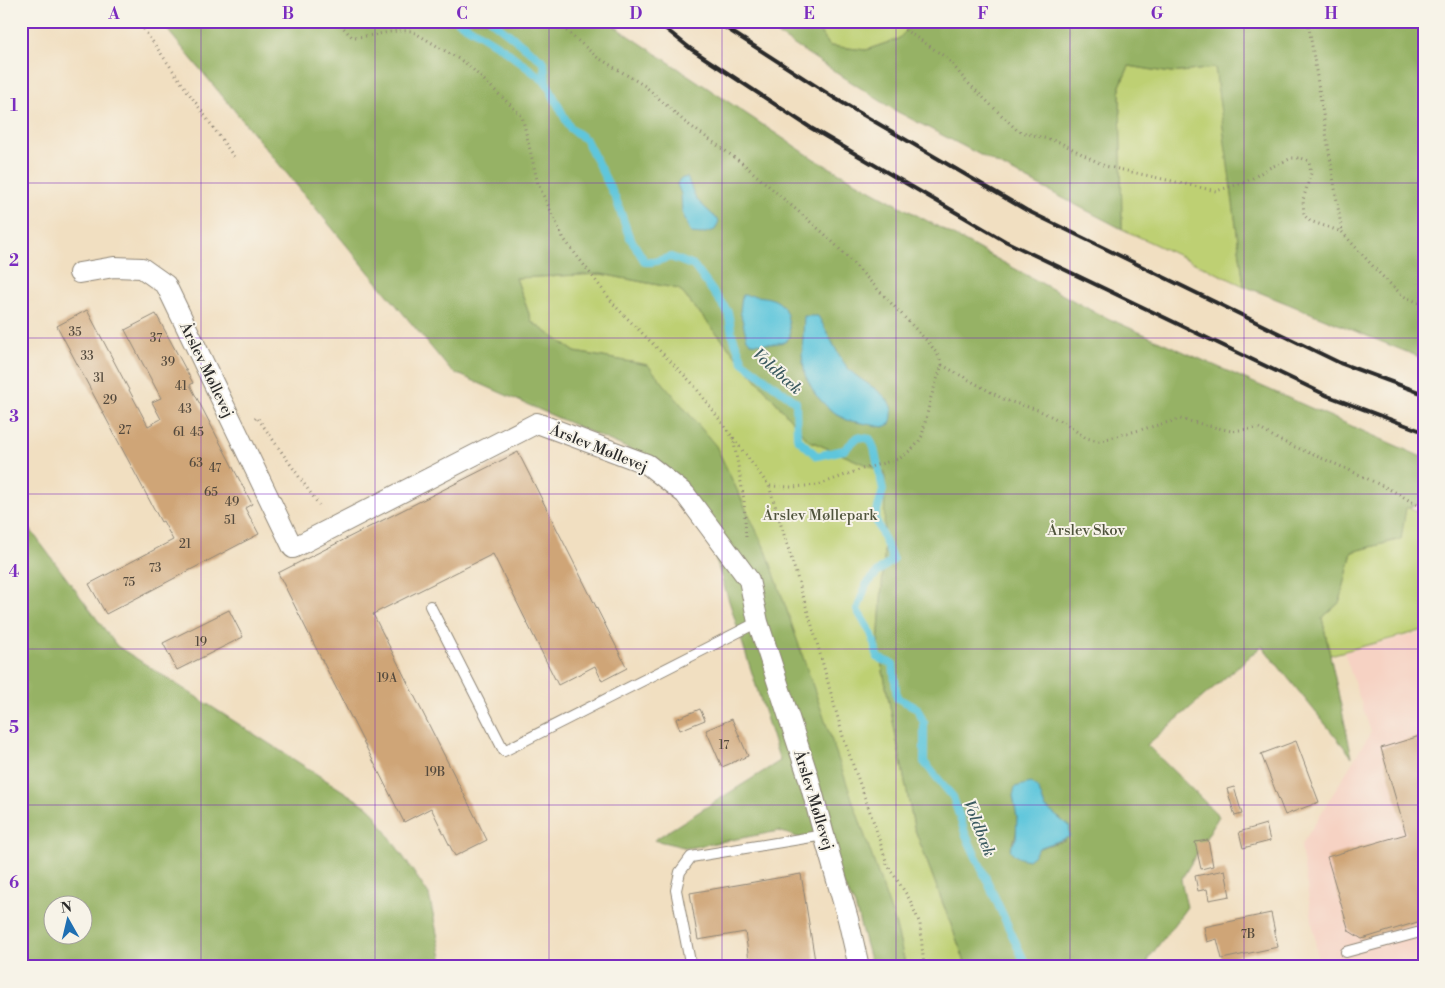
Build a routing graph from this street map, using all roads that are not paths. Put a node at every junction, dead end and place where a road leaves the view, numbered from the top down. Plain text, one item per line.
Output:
1 (79, 273) dead end
2 (430, 606) dead end
3 (758, 622) junction
4 (824, 835) junction
5 (1424, 931) edge
6 (1346, 952) dead end
7 (691, 967) edge
8 (859, 967) edge

1 - 3 street, Årslev Møllevej
2 - 3 lane
3 - 4 street, Årslev Møllevej
4 - 7 lane
4 - 8 street, Årslev Møllevej
5 - 6 lane

